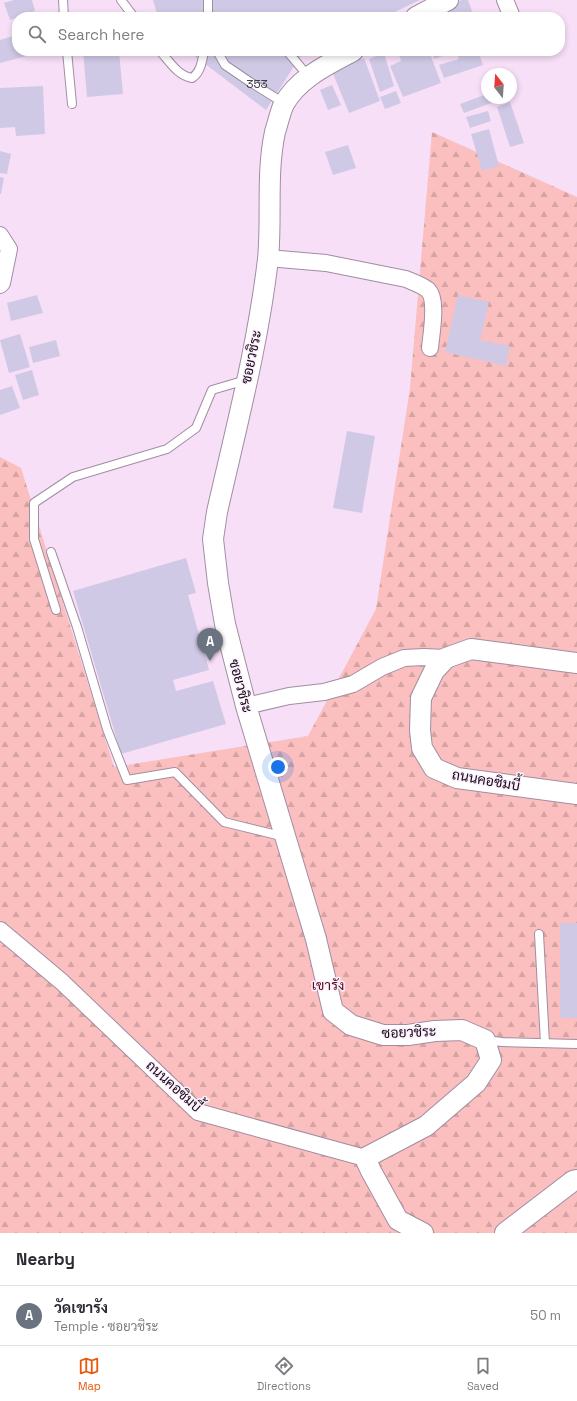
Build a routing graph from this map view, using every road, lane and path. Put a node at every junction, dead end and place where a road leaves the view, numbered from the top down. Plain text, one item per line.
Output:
1 (63, 0) edge
2 (121, 0) edge
3 (208, 0) edge
4 (448, 0) edge
5 (505, 0) edge
6 (64, 12) edge
7 (130, 12) edge
8 (208, 12) edge
9 (425, 12) edge
10 (510, 12) edge
11 (67, 56) edge
12 (164, 56) edge
13 (203, 56) edge
14 (220, 56) edge
15 (291, 56) edge
16 (344, 56) edge
17 (309, 77) junction
18 (72, 104) dead end
19 (284, 104) junction
20 (0, 235) edge
21 (268, 258) junction
22 (0, 285) edge
23 (430, 348) dead end
24 (247, 379) junction
25 (52, 552) dead end
26 (56, 610) dead end
27 (446, 658) junction
28 (577, 663) edge
29 (246, 706) junction
30 (577, 794) edge
31 (286, 837) junction
32 (0, 930) edge
33 (539, 934) dead end
34 (485, 1040) junction
35 (544, 1043) junction
36 (577, 1044) edge
37 (365, 1158) junction
38 (577, 1180) edge
39 (423, 1233) edge
40 (505, 1233) edge

1 - 6 lane
2 - 7 lane
3 - 8 lane
4 - 9 street
5 - 10 street
11 - 18 lane
12 - 13 lane
14 - 19 lane
15 - 17 lane
16 - 17 street, ซอยวชิระ
17 - 19 street, ซอยวชิระ
19 - 21 street, ซอยวชิระ
20 - 22 street
21 - 23 street
21 - 24 street, ซอยวชิระ
24 - 26 lane
24 - 29 street, ซอยวชิระ
25 - 31 lane
27 - 28 street, ถนนคอซิมบี้
27 - 29 street
27 - 30 street, ถนนคอซิมบี้
29 - 31 street, ซอยวชิระ
31 - 34 street, ซอยวชิระ
32 - 37 street, ถนนคอซิมบี้
33 - 35 lane
34 - 35 lane
34 - 37 street
35 - 36 lane
37 - 39 street
38 - 40 street

